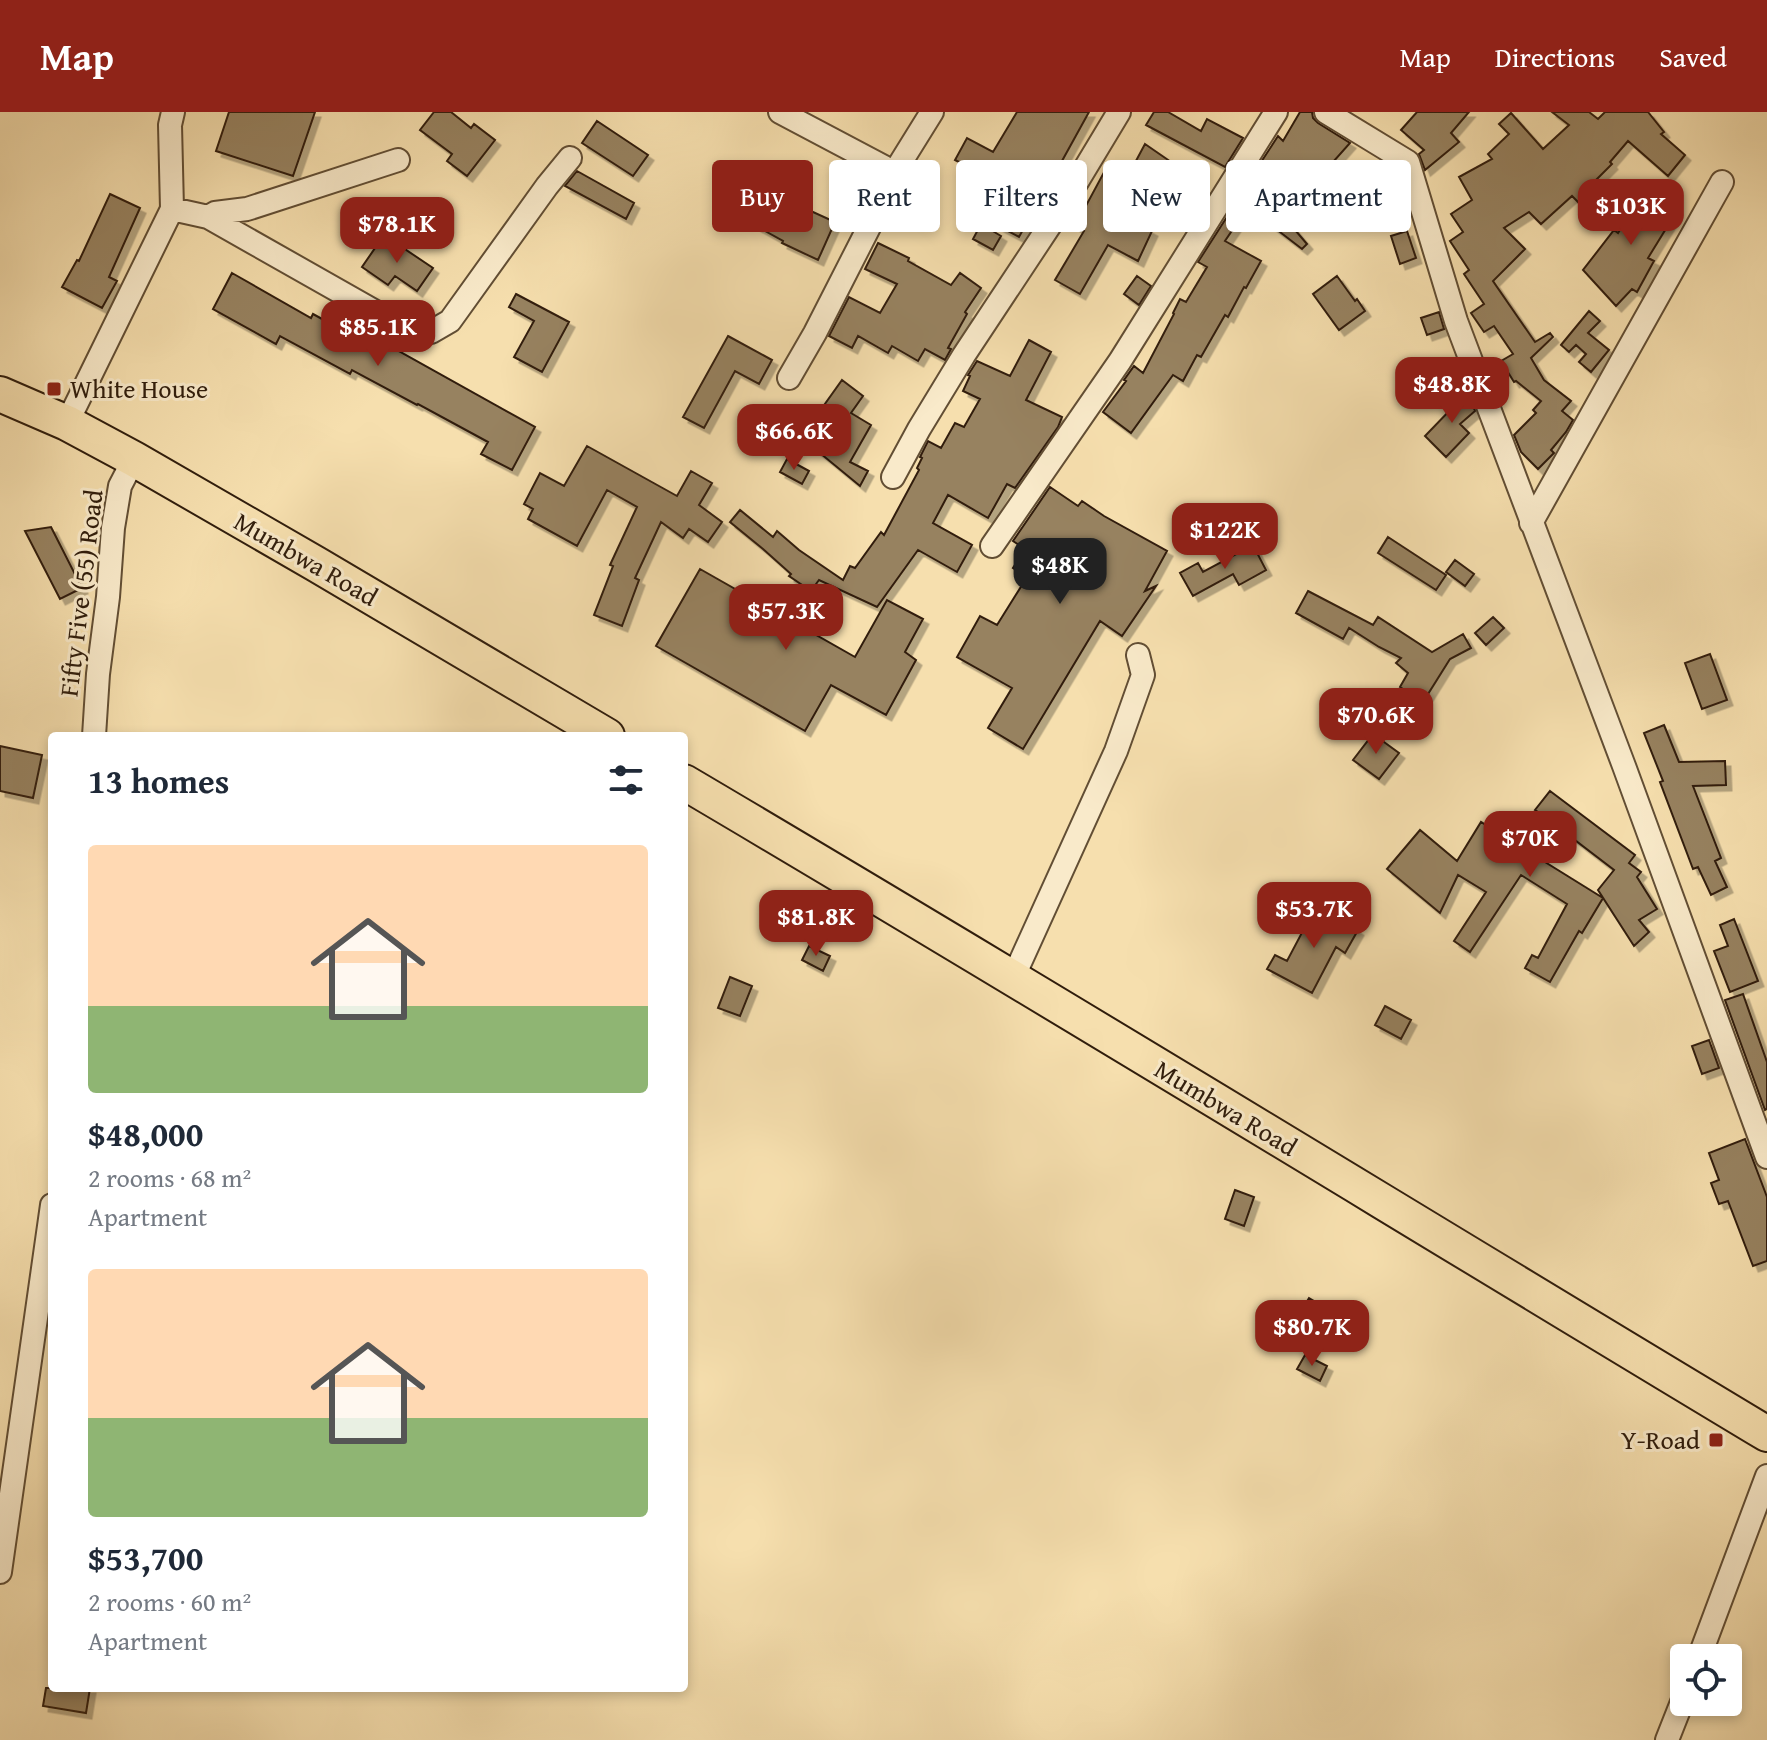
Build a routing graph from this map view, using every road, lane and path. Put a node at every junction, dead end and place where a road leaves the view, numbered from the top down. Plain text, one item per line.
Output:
1 (173, 112) edge
2 (780, 112) edge
3 (932, 112) edge
4 (1119, 112) edge
5 (1276, 112) edge
6 (1326, 112) edge
7 (570, 158) dead end
8 (398, 160) dead end
9 (871, 160) edge
10 (902, 160) edge
11 (1722, 182) dead end
12 (172, 209) junction
13 (208, 217) junction
14 (867, 232) edge
15 (789, 378) dead end
16 (0, 394) edge
17 (67, 423) junction
18 (134, 459) junction
19 (893, 477) dead end
20 (1531, 523) junction
21 (992, 546) dead end
22 (1138, 655) dead end
23 (94, 732) edge
24 (600, 732) edge
25 (688, 784) edge
26 (1013, 978) junction
27 (1767, 1157) edge
28 (48, 1233) edge
29 (1767, 1434) edge
30 (1767, 1476) edge
31 (0, 1572) edge
32 (1704, 1644) edge
33 (1676, 1716) edge
34 (1667, 1740) edge

1 - 12 street
2 - 9 street
3 - 10 street
4 - 19 street
5 - 21 street
6 - 20 street
7 - 13 street
8 - 13 street
11 - 20 street
12 - 13 street
12 - 17 street
14 - 15 street
16 - 17 main road, Mumbwa Road
17 - 18 main road, Mumbwa Road
18 - 23 street, Fifty Five (55) Road
18 - 24 main road, Mumbwa Road
20 - 27 street
22 - 26 street
25 - 26 main road, Mumbwa Road
26 - 29 main road, Mumbwa Road
28 - 31 street
30 - 32 street
33 - 34 street

